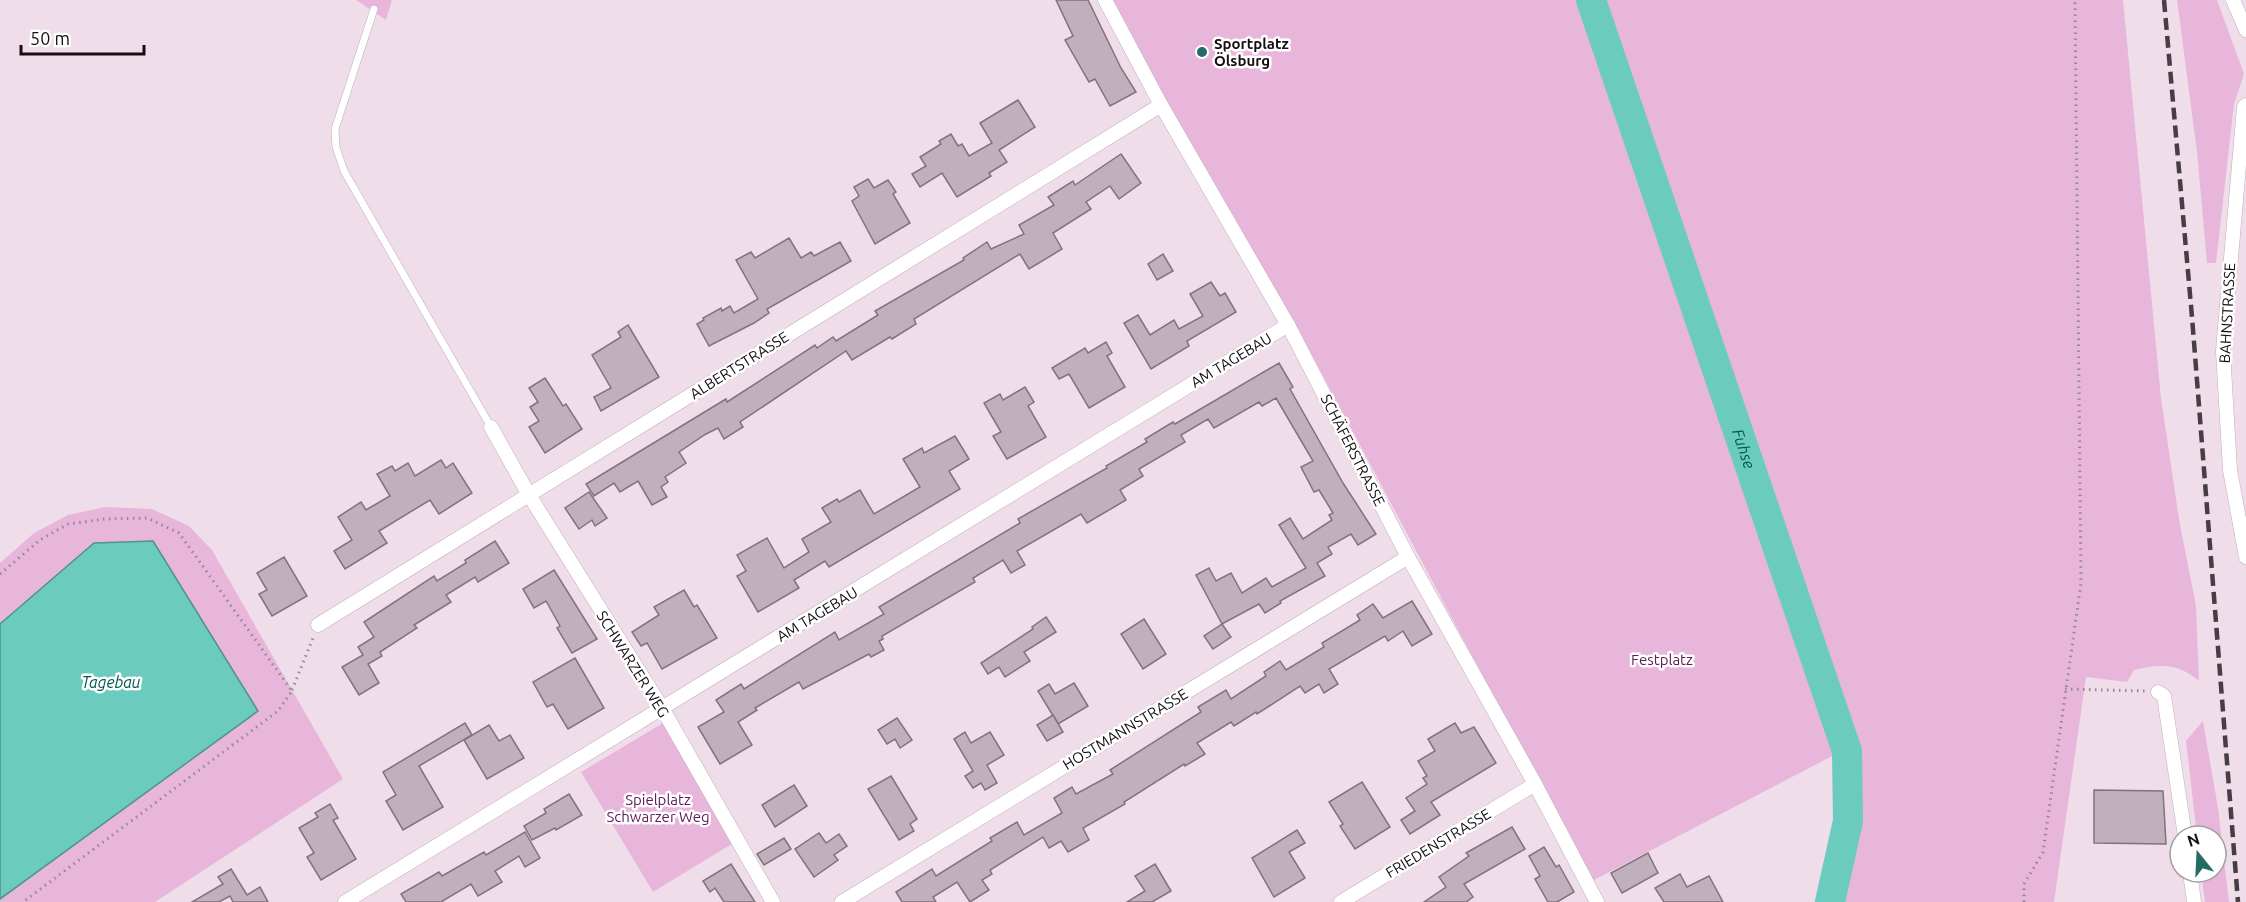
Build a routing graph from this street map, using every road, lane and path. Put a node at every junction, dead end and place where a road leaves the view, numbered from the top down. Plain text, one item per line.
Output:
1 (1105, 0) edge
2 (2074, 0) edge
3 (2233, 0) edge
4 (374, 9) dead end
5 (2246, 30) edge
6 (1161, 105) junction
7 (2246, 105) edge
8 (1288, 325) junction
9 (491, 427) joint
10 (529, 495) junction
11 (1408, 557) junction
12 (2246, 557) edge
13 (0, 574) edge
14 (318, 625) joint
15 (2065, 689) junction
16 (292, 691) junction
17 (2158, 692) joint
18 (662, 708) junction
19 (1535, 784) junction
20 (2182, 824) edge
21 (2192, 884) edge
22 (22, 902) edge
23 (345, 902) edge
24 (773, 902) edge
25 (842, 902) edge
26 (1341, 902) edge
27 (1597, 902) edge
28 (2024, 902) edge
29 (2194, 902) edge

1 - 6 street, SCHÄFERSTRASSE
2 - 15 path
3 - 5 street
4 - 9 lane
6 - 8 street, SCHÄFERSTRASSE
6 - 10 street, ALBERTSTRASSE
7 - 12 street, BAHNSTRASSE
8 - 11 street, SCHÄFERSTRASSE
8 - 18 street, AM TAGEBAU
9 - 10 street, SCHWARZER WEG
10 - 14 street, ALBERTSTRASSE
10 - 18 street, SCHWARZER WEG
11 - 19 street, SCHÄFERSTRASSE
11 - 25 street, HOSTMANNSTRASSE
13 - 16 path
14 - 16 path
15 - 17 path
15 - 28 path
16 - 22 path
17 - 20 street
18 - 23 street, AM TAGEBAU
18 - 24 street, SCHWARZER WEG
19 - 26 street, FRIEDENSTRASSE
19 - 27 street, SCHÄFERSTRASSE
21 - 29 street

